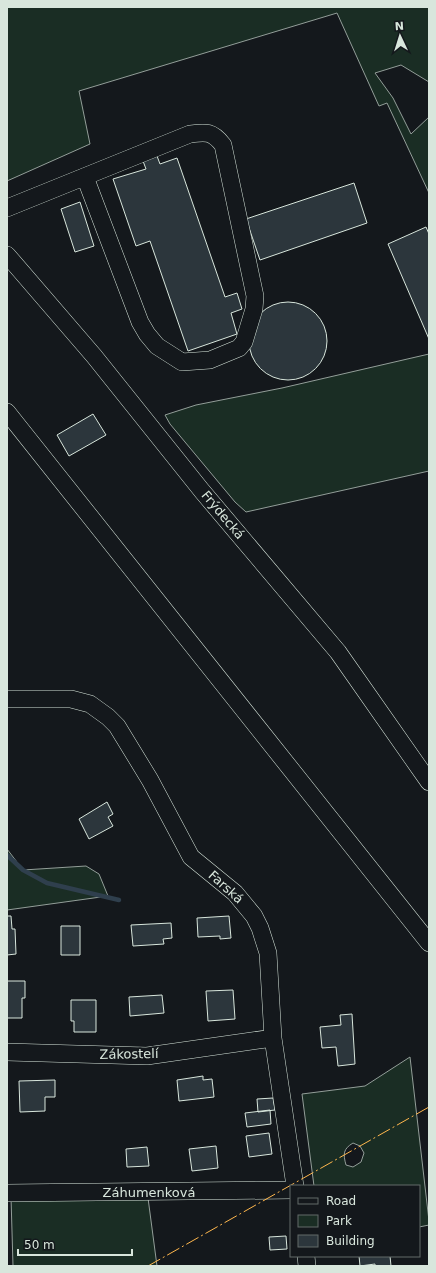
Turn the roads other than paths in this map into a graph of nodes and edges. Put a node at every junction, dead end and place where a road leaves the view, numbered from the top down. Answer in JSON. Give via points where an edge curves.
{"nodes":[{"id":1,"x":85,"y":177,"type":"junction"},
{"id":2,"x":7,"y":208,"type":"edge"},
{"id":3,"x":7,"y":255,"type":"edge"},
{"id":4,"x":7,"y":412,"type":"edge"},
{"id":5,"x":7,"y":699,"type":"edge"},
{"id":6,"x":429,"y":782,"type":"edge"},
{"id":7,"x":429,"y":943,"type":"edge"},
{"id":8,"x":274,"y":1038,"type":"junction"},
{"id":9,"x":7,"y":1052,"type":"edge"},
{"id":10,"x":295,"y":1185,"type":"edge"},
{"id":11,"x":290,"y":1190,"type":"edge"},
{"id":12,"x":7,"y":1193,"type":"edge"}],
"edges":[{"from":1,"to":1,"type":"street","via":[[140,322],[157,346],[182,362],[210,360],[239,348],[247,333],[255,296],[223,145],[215,135],[203,132],[190,134]]},
{"from":1,"to":2,"type":"street"},
{"from":3,"to":6,"type":"street","name":"Frýdecká","via":[[338,652]]},
{"from":4,"to":7,"type":"street"},
{"from":5,"to":8,"type":"street","name":"Farská","via":[[81,701],[97,708],[117,726],[150,780],[191,857],[235,893],[250,910],[260,928],[268,953]]},
{"from":8,"to":9,"type":"street","name":"Zákostelí","via":[[147,1056]]},
{"from":8,"to":10,"type":"street","name":"Farská"},
{"from":11,"to":12,"type":"street","name":"Záhumenková"}]}
